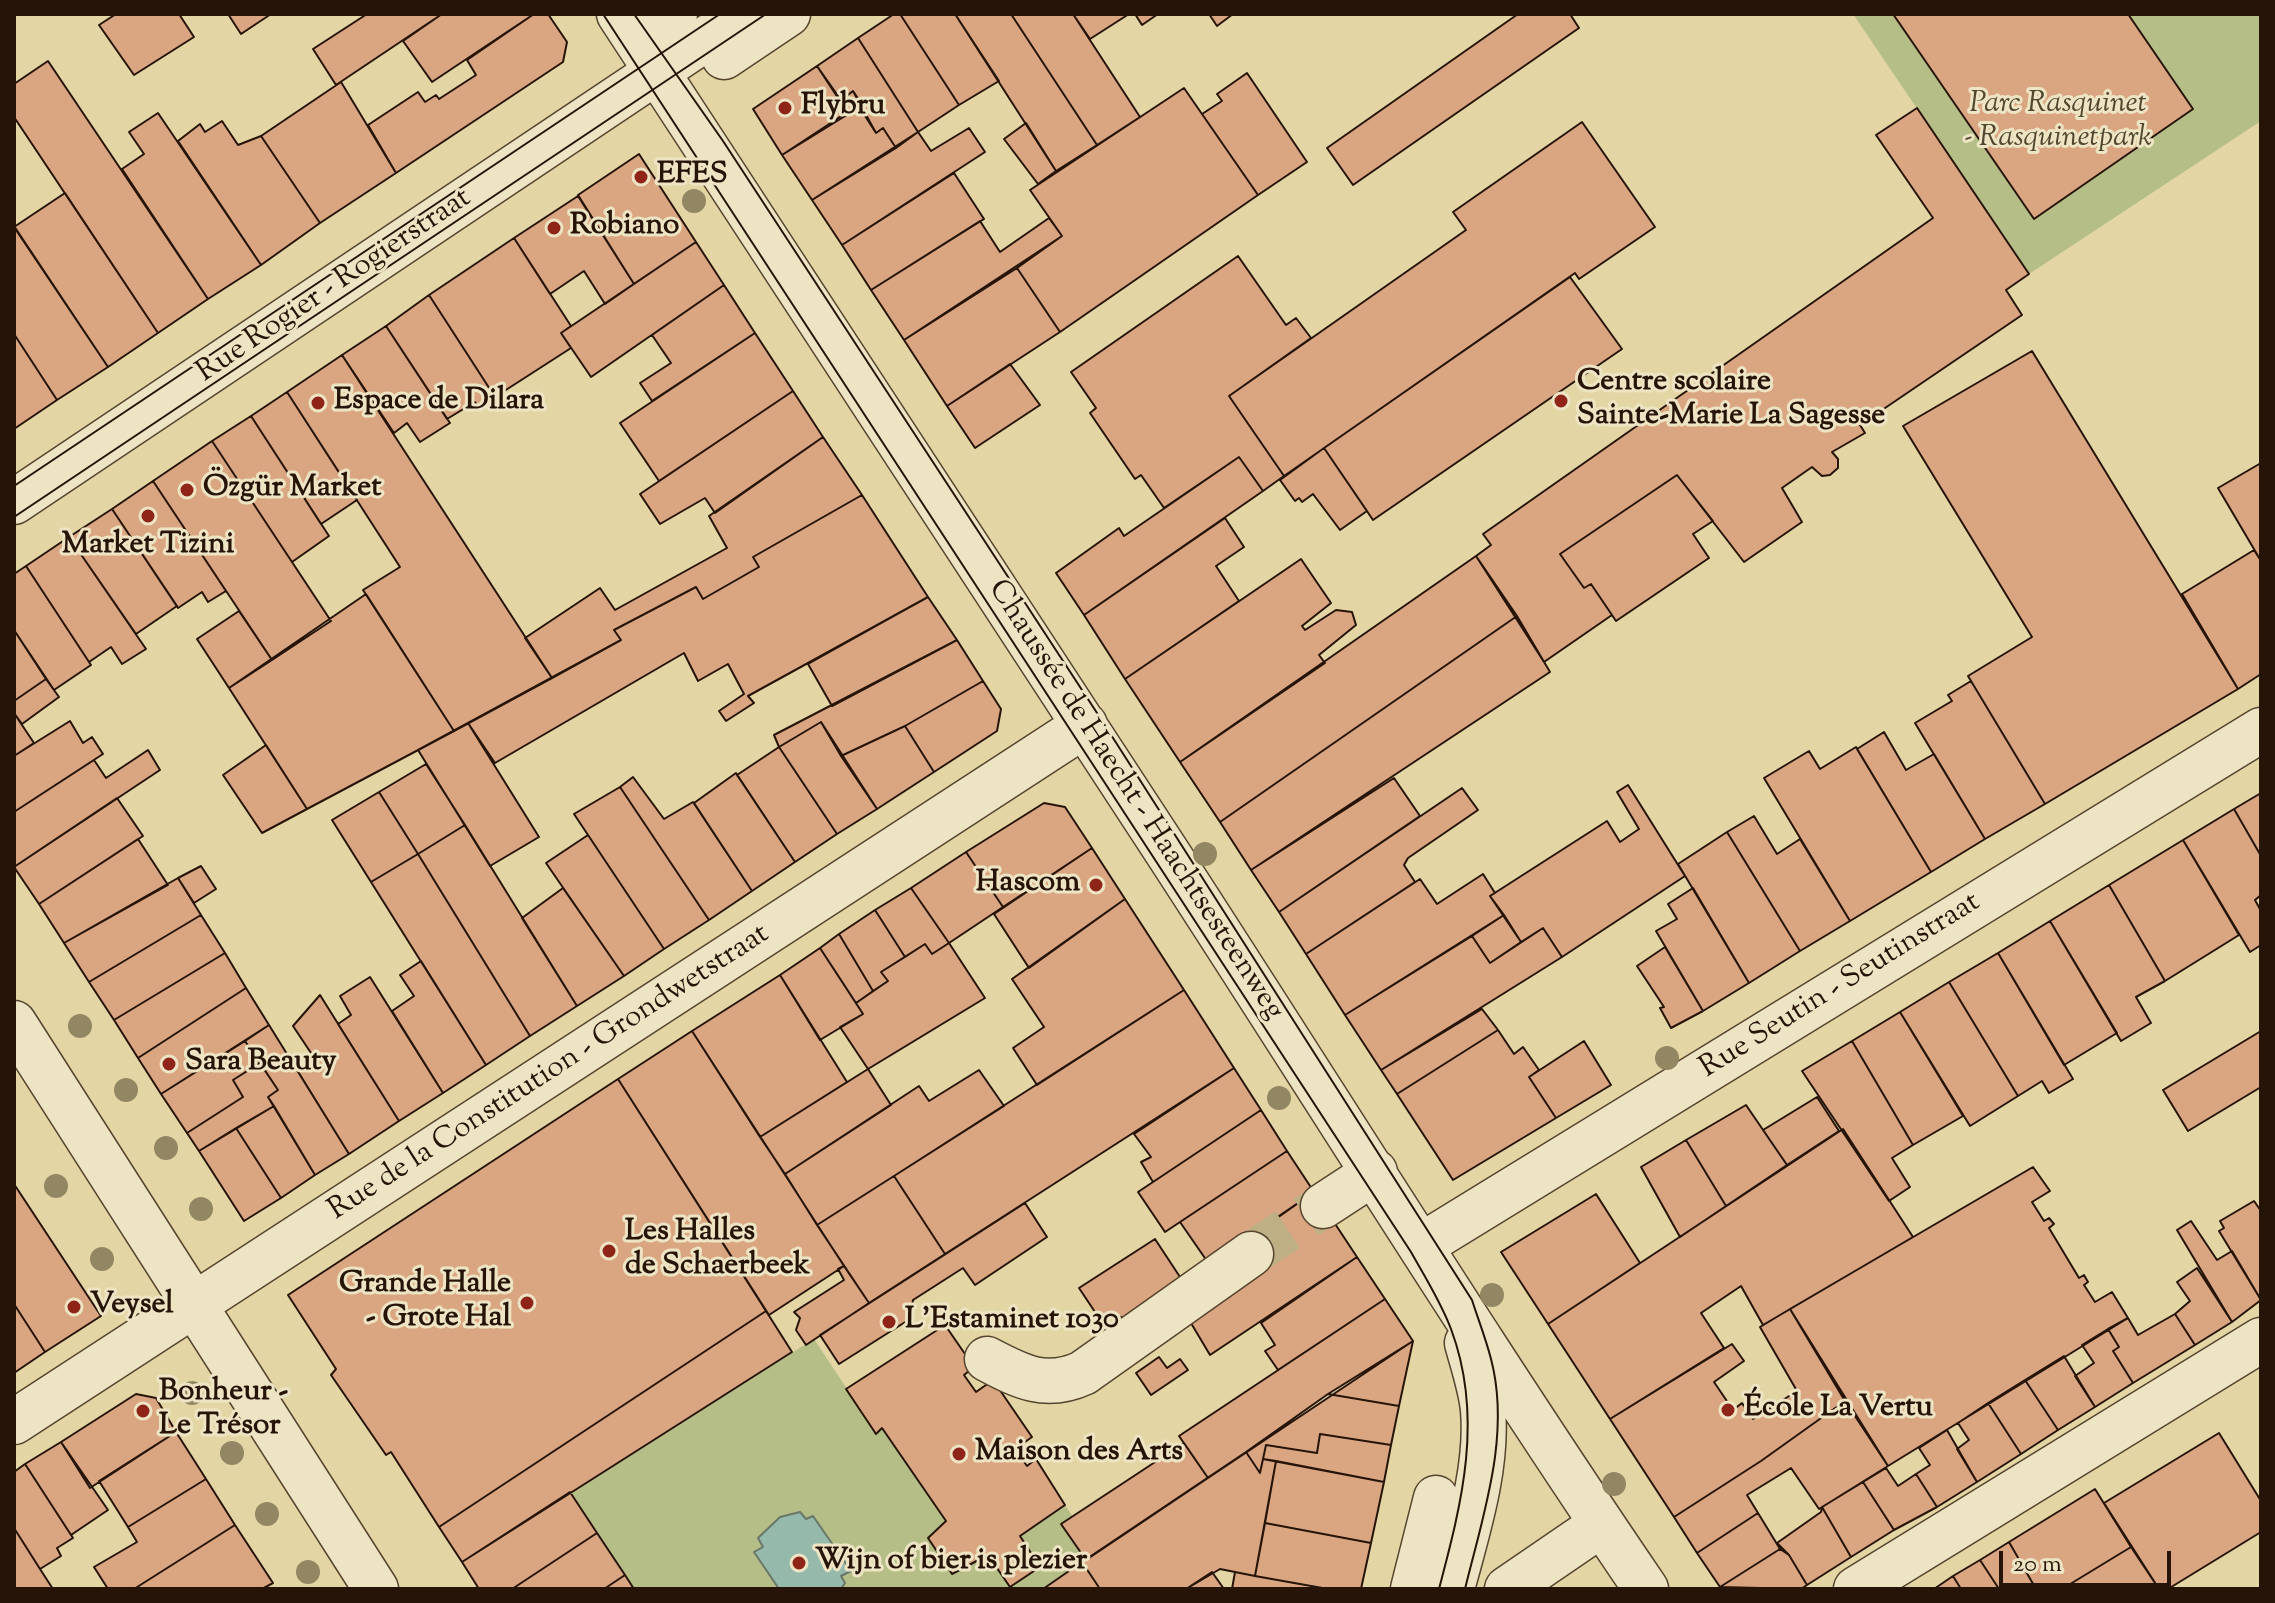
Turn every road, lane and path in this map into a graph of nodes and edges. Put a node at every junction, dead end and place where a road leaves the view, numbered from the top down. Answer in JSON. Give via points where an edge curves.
{"nodes":[{"id":1,"x":619,"y":14,"type":"edge"},
{"id":2,"x":675,"y":14,"type":"edge"},
{"id":3,"x":743,"y":14,"type":"edge"},
{"id":4,"x":788,"y":14,"type":"edge"},
{"id":5,"x":657,"y":72,"type":"junction"},
{"id":6,"x":14,"y":502,"type":"edge"},
{"id":7,"x":1085,"y":725,"type":"junction"},
{"id":8,"x":2261,"y":730,"type":"edge"},
{"id":9,"x":14,"y":1023,"type":"edge"},
{"id":10,"x":1375,"y":1172,"type":"junction"},
{"id":11,"x":1323,"y":1206,"type":"tunnel mouth"},
{"id":12,"x":1422,"y":1245,"type":"junction"},
{"id":13,"x":1251,"y":1254,"type":"tunnel mouth"},
{"id":14,"x":194,"y":1306,"type":"junction"},
{"id":15,"x":1458,"y":1306,"type":"junction"},
{"id":16,"x":2261,"y":1340,"type":"edge"},
{"id":17,"x":987,"y":1359,"type":"dead end"},
{"id":18,"x":14,"y":1422,"type":"edge"},
{"id":19,"x":1436,"y":1498,"type":"dead end"},
{"id":20,"x":1602,"y":1524,"type":"junction"},
{"id":21,"x":376,"y":1589,"type":"edge"},
{"id":22,"x":1413,"y":1589,"type":"edge"},
{"id":23,"x":1452,"y":1589,"type":"edge"},
{"id":24,"x":1507,"y":1589,"type":"edge"},
{"id":25,"x":1646,"y":1589,"type":"edge"},
{"id":26,"x":1856,"y":1589,"type":"edge"}],
"edges":[{"from":1,"to":5,"type":"street","name":"Chaussée de Haecht - Haachtsesteenweg"},
{"from":2,"to":5,"type":"street","via":[[666,22]]},
{"from":3,"to":5,"type":"street","name":"Rue Rogier - Rogierstraat"},
{"from":4,"to":5,"type":"street","via":[[696,76]]},
{"from":5,"to":6,"type":"street","name":"Rue Rogier - Rogierstraat"},
{"from":5,"to":7,"type":"street","name":"Chaussée de Haecht - Haachtsesteenweg"},
{"from":7,"to":10,"type":"street","name":"Chaussée de Haecht - Haachtsesteenweg"},
{"from":7,"to":14,"type":"street","name":"Rue de la Constitution - Grondwetstraat"},
{"from":8,"to":12,"type":"street","name":"Rue Seutin - Seutinstraat"},
{"from":9,"to":14,"type":"street"},
{"from":10,"to":11,"type":"street"},
{"from":10,"to":12,"type":"street","name":"Chaussée de Haecht - Haachtsesteenweg"},
{"from":12,"to":15,"type":"street","name":"Chaussée de Haecht - Haachtsesteenweg"},
{"from":13,"to":17,"type":"street","via":[[1083,1373],[1061,1383],[1018,1374]]},
{"from":14,"to":18,"type":"street","name":"Rue de la Constitution - Grondwetstraat"},
{"from":14,"to":21,"type":"street"},
{"from":15,"to":20,"type":"street","name":"Chaussée de Haecht - Haachtsesteenweg"},
{"from":15,"to":23,"type":"street","via":[[1483,1408],[1483,1433]]},
{"from":16,"to":26,"type":"street"},
{"from":19,"to":22,"type":"street"},
{"from":20,"to":24,"type":"street"},
{"from":20,"to":25,"type":"street","name":"Chaussée de Haecht - Haachtsesteenweg"}]}
